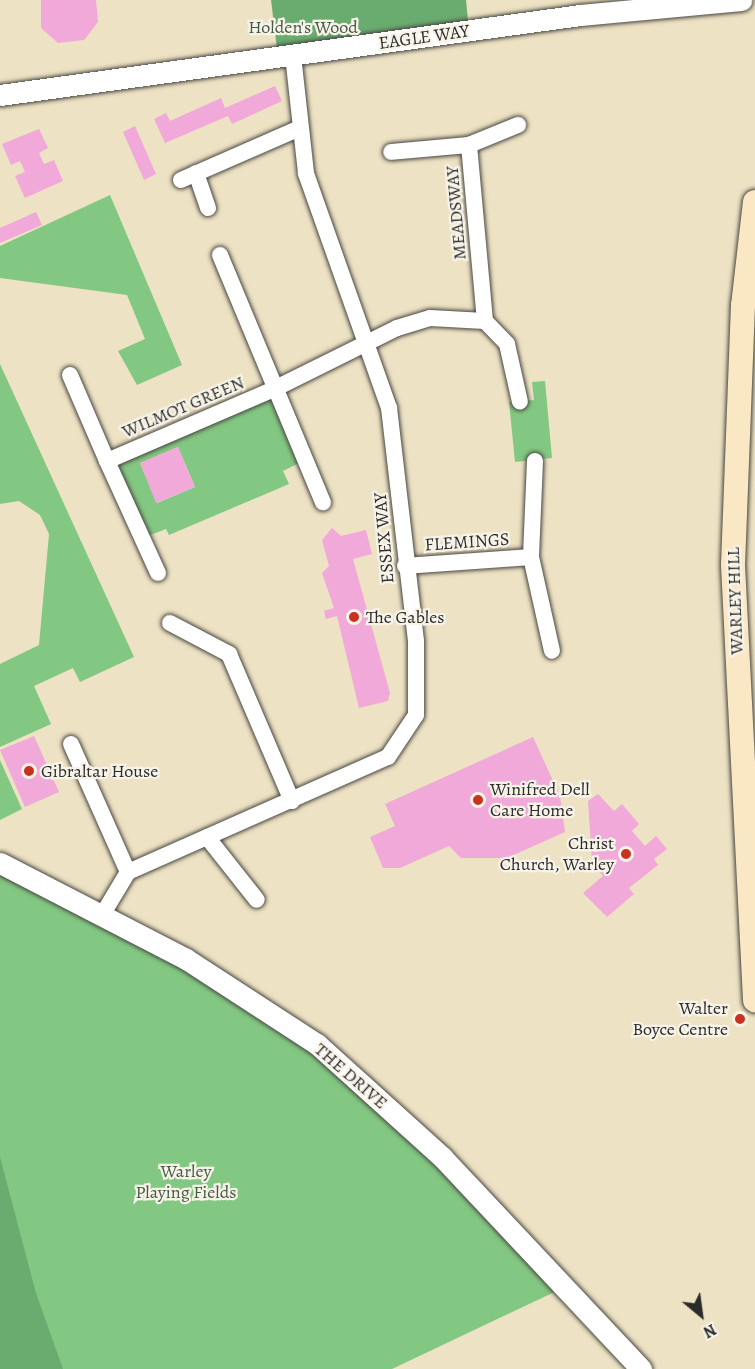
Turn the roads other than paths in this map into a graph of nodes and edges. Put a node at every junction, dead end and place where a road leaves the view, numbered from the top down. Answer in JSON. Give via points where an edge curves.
{"nodes":[{"id":1,"x":741,"y":0,"type":"edge"},
{"id":2,"x":293,"y":55,"type":"junction"},
{"id":3,"x":0,"y":95,"type":"edge"},
{"id":4,"x":518,"y":125,"type":"dead end"},
{"id":5,"x":300,"y":128,"type":"junction"},
{"id":6,"x":469,"y":145,"type":"junction"},
{"id":7,"x":391,"y":152,"type":"dead end"},
{"id":8,"x":208,"y":208,"type":"dead end"},
{"id":9,"x":754,"y":216,"type":"edge"},
{"id":10,"x":220,"y":255,"type":"dead end"},
{"id":11,"x":485,"y":321,"type":"junction"},
{"id":12,"x":367,"y":341,"type":"junction"},
{"id":13,"x":70,"y":375,"type":"dead end"},
{"id":14,"x":274,"y":389,"type":"junction"},
{"id":15,"x":519,"y":402,"type":"dead end"},
{"id":16,"x":746,"y":419,"type":"edge"},
{"id":17,"x":107,"y":460,"type":"junction"},
{"id":18,"x":535,"y":461,"type":"dead end"},
{"id":19,"x":323,"y":501,"type":"dead end"},
{"id":20,"x":531,"y":556,"type":"junction"},
{"id":21,"x":405,"y":566,"type":"junction"},
{"id":22,"x":158,"y":573,"type":"dead end"},
{"id":23,"x":170,"y":623,"type":"dead end"},
{"id":24,"x":552,"y":651,"type":"dead end"},
{"id":25,"x":71,"y":744,"type":"dead end"},
{"id":26,"x":292,"y":801,"type":"junction"},
{"id":27,"x":207,"y":837,"type":"junction"},
{"id":28,"x":0,"y":863,"type":"edge"},
{"id":29,"x":128,"y":872,"type":"junction"},
{"id":30,"x":257,"y":900,"type":"dead end"},
{"id":31,"x":101,"y":917,"type":"junction"},
{"id":32,"x":755,"y":1000,"type":"edge"},
{"id":33,"x":641,"y":1369,"type":"edge"}],
"edges":[{"from":1,"to":2,"type":"street","name":"EAGLE WAY","via":[[580,15]]},
{"from":2,"to":3,"type":"street","name":"EAGLE WAY"},
{"from":2,"to":5,"type":"street","name":"ESSEX WAY"},
{"from":4,"to":6,"type":"street"},
{"from":5,"to":8,"type":"street","via":[[188,176]]},
{"from":5,"to":12,"type":"street","name":"ESSEX WAY","via":[[306,173]]},
{"from":6,"to":7,"type":"street","name":"MEADSWAY"},
{"from":6,"to":11,"type":"street","name":"MEADSWAY"},
{"from":9,"to":16,"type":"main road","name":"WARLEY HILL"},
{"from":10,"to":14,"type":"street"},
{"from":11,"to":12,"type":"street","via":[[430,318]]},
{"from":11,"to":15,"type":"street","via":[[507,344]]},
{"from":12,"to":14,"type":"street","name":"WILMOT GREEN"},
{"from":12,"to":21,"type":"street","name":"ESSEX WAY","via":[[389,408]]},
{"from":13,"to":17,"type":"street","name":"WILMOT GREEN"},
{"from":14,"to":17,"type":"street","name":"WILMOT GREEN"},
{"from":14,"to":19,"type":"street"},
{"from":16,"to":32,"type":"main road","name":"WARLEY HILL","via":[[733,565]]},
{"from":17,"to":22,"type":"street","name":"WILMOT GREEN"},
{"from":18,"to":20,"type":"street"},
{"from":20,"to":21,"type":"street","name":"FLEMINGS"},
{"from":20,"to":24,"type":"street"},
{"from":21,"to":26,"type":"street","name":"ESSEX WAY","via":[[416,641],[416,715],[388,757]]},
{"from":23,"to":26,"type":"street","via":[[229,654]]},
{"from":25,"to":29,"type":"street"},
{"from":26,"to":27,"type":"street","name":"ESSEX WAY"},
{"from":27,"to":29,"type":"street","name":"ESSEX WAY"},
{"from":27,"to":30,"type":"street"},
{"from":28,"to":31,"type":"street","name":"THE DRIVE"},
{"from":29,"to":31,"type":"street"},
{"from":31,"to":33,"type":"street","name":"THE DRIVE","via":[[186,959],[316,1044],[442,1157]]}]}
